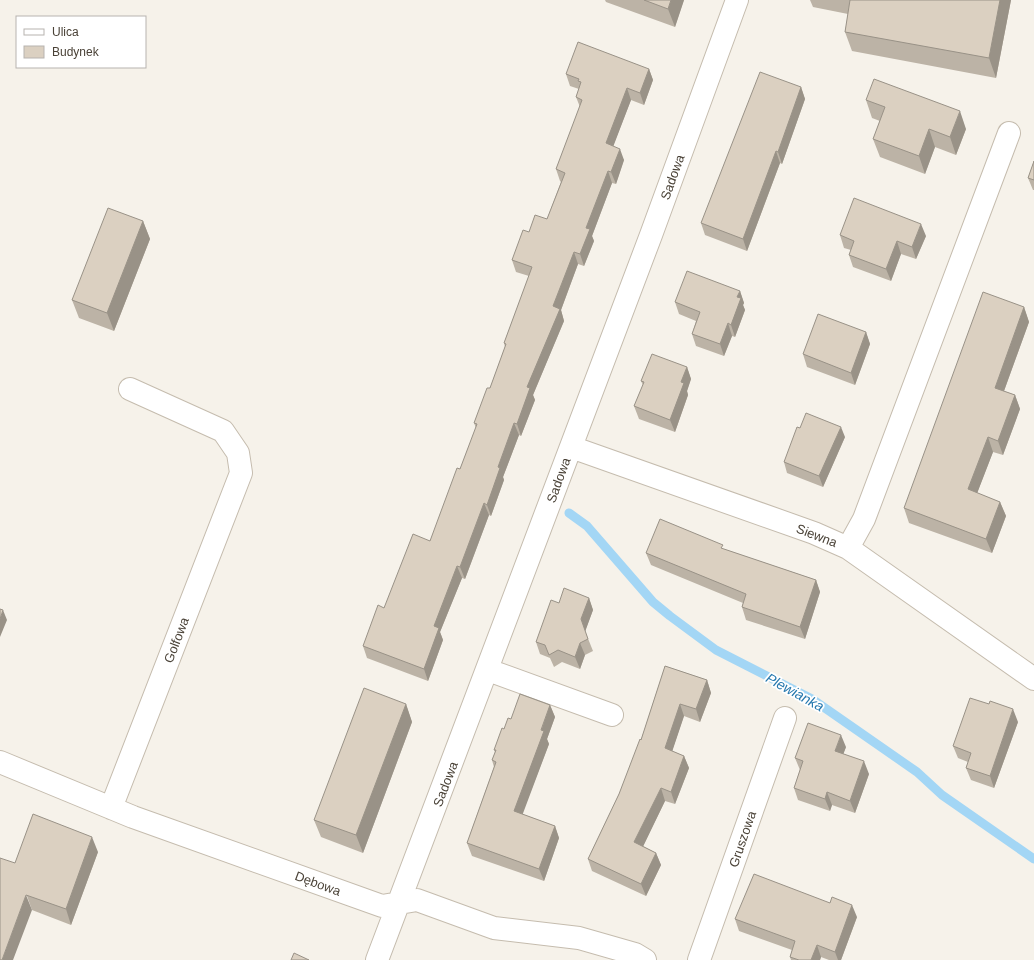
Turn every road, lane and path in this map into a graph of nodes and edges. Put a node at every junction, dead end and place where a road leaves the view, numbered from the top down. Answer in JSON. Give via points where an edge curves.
{"nodes":[{"id":1,"x":737,"y":0,"type":"edge"},
{"id":2,"x":1009,"y":133,"type":"dead end"},
{"id":3,"x":130,"y":389,"type":"dead end"},
{"id":4,"x":571,"y":447,"type":"junction"},
{"id":5,"x":848,"y":548,"type":"junction"},
{"id":6,"x":488,"y":670,"type":"junction"},
{"id":7,"x":1034,"y":679,"type":"edge"},
{"id":8,"x":612,"y":715,"type":"dead end"},
{"id":9,"x":785,"y":718,"type":"dead end"},
{"id":10,"x":0,"y":762,"type":"edge"},
{"id":11,"x":111,"y":808,"type":"junction"},
{"id":12,"x":398,"y":904,"type":"junction"},
{"id":13,"x":377,"y":960,"type":"edge"},
{"id":14,"x":645,"y":960,"type":"edge"},
{"id":15,"x":699,"y":960,"type":"edge"}],
"edges":[{"from":1,"to":4,"type":"street","name":"Sadowa"},
{"from":2,"to":5,"type":"street","via":[[864,519]]},
{"from":3,"to":11,"type":"street","name":"Golfowa","via":[[223,430],[238,453],[241,473]]},
{"from":4,"to":5,"type":"street","name":"Siewna"},
{"from":4,"to":6,"type":"street","name":"Sadowa"},
{"from":5,"to":7,"type":"street","name":"Siewna"},
{"from":6,"to":8,"type":"street"},
{"from":6,"to":12,"type":"street","name":"Sadowa"},
{"from":9,"to":15,"type":"street","name":"Gruszowa"},
{"from":10,"to":11,"type":"street","name":"Dębowa"},
{"from":11,"to":12,"type":"street","name":"Dębowa","via":[[382,906]]},
{"from":12,"to":13,"type":"street","name":"Sadowa"},
{"from":12,"to":14,"type":"street","name":"Dębowa","via":[[417,900],[494,928],[579,938],[635,954]]}]}
